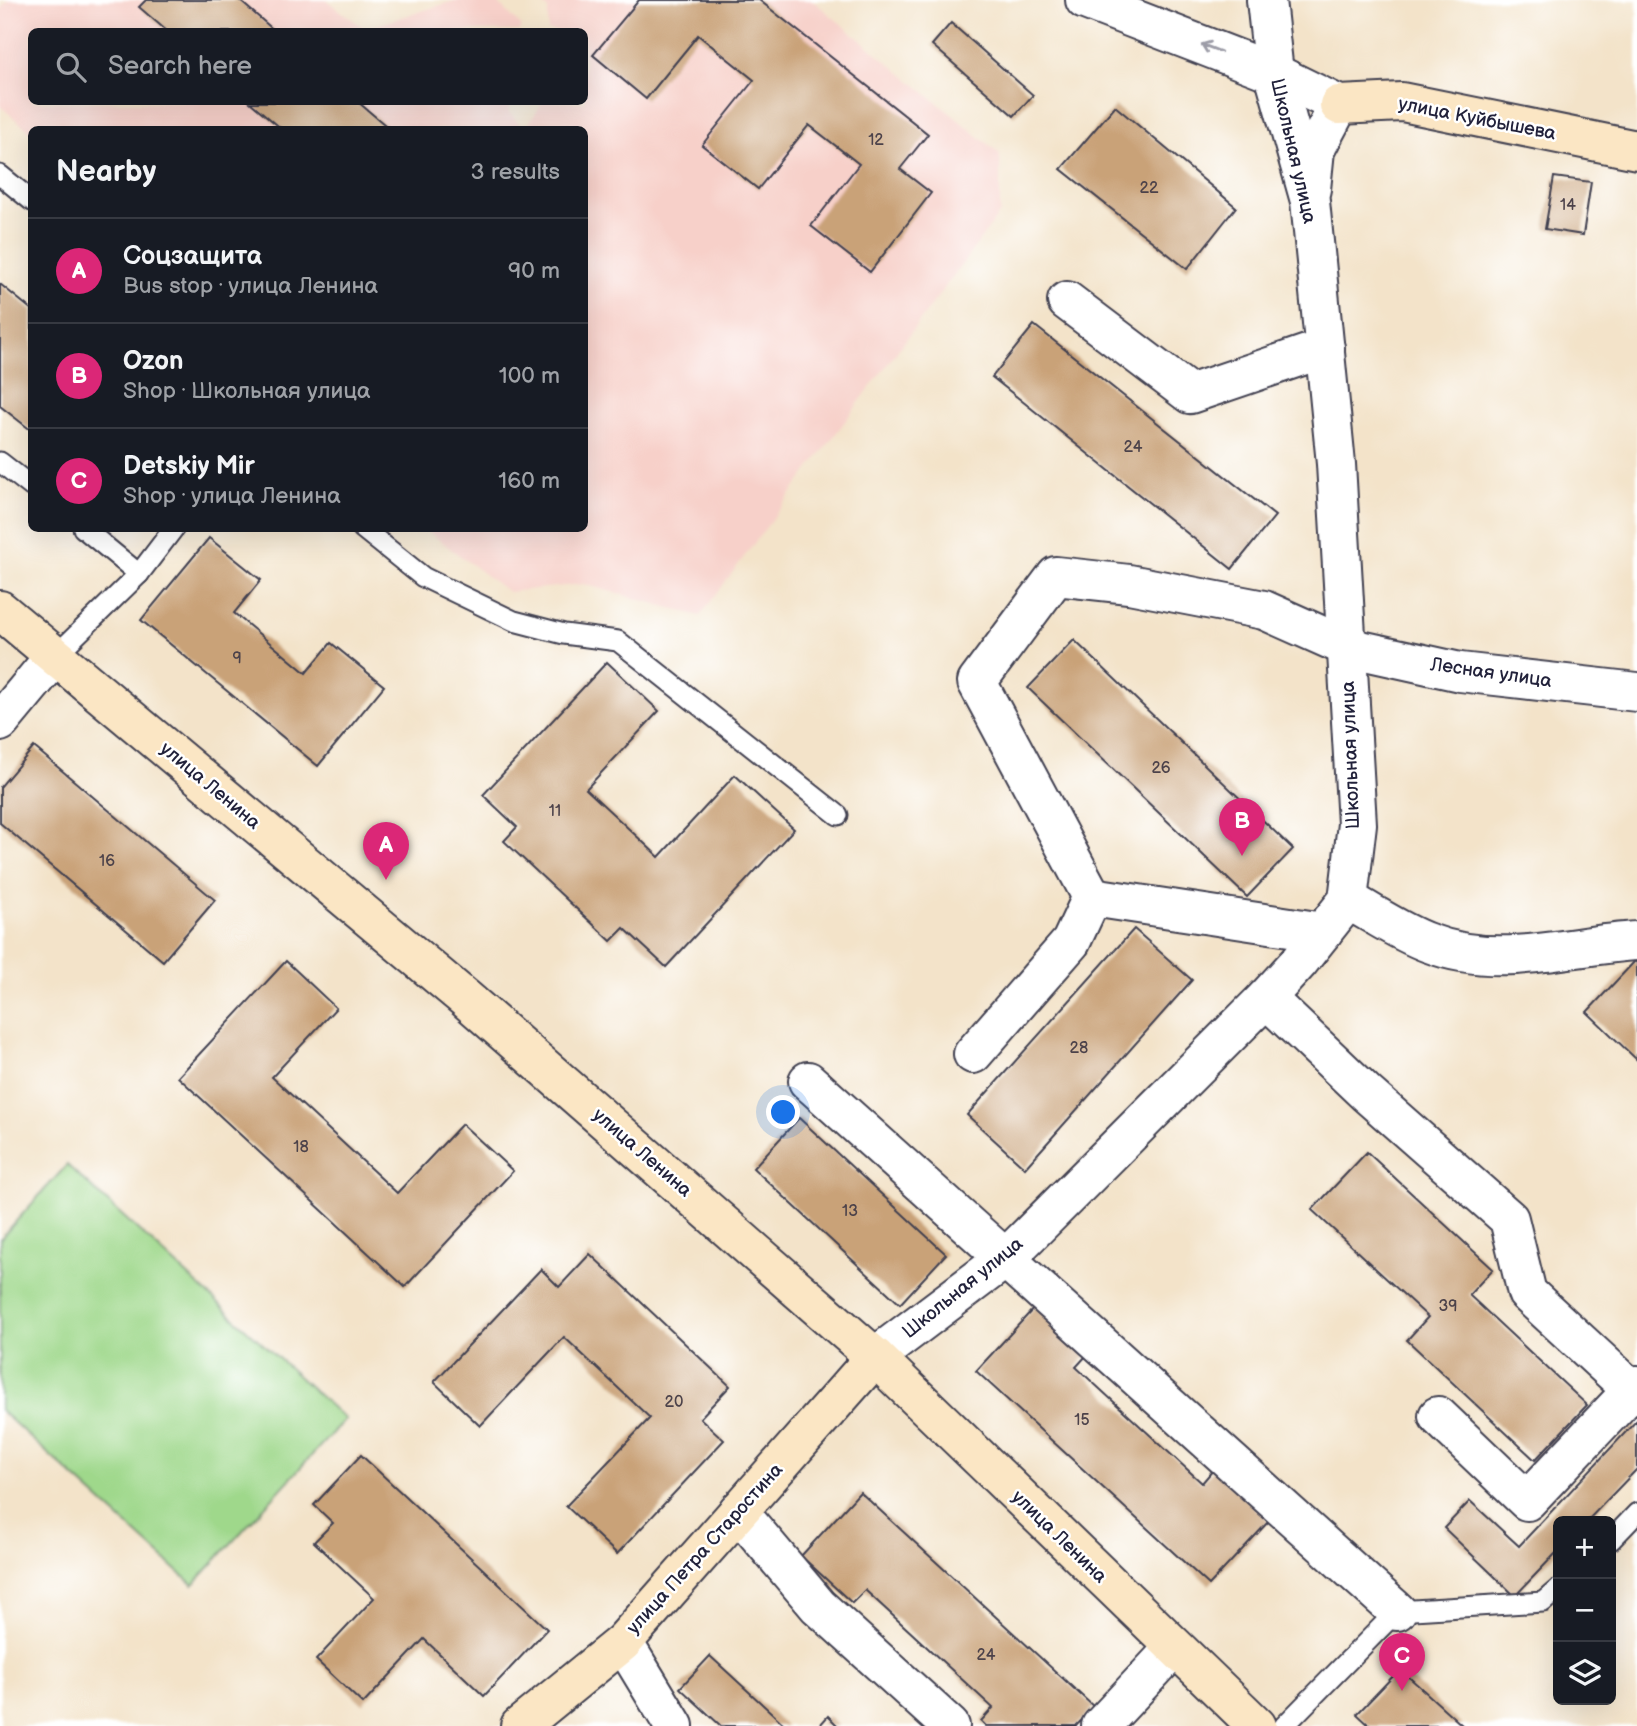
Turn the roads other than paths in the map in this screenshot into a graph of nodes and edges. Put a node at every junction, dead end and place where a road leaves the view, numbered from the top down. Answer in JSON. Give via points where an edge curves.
{"nodes":[{"id":1,"x":1085,"y":0,"type":"edge"},
{"id":2,"x":1266,"y":0,"type":"edge"},
{"id":3,"x":1274,"y":73,"type":"junction"},
{"id":4,"x":1339,"y":105,"type":"junction"},
{"id":5,"x":1637,"y":150,"type":"edge"},
{"id":6,"x":0,"y":175,"type":"edge"},
{"id":7,"x":28,"y":198,"type":"edge"},
{"id":8,"x":1310,"y":201,"type":"junction"},
{"id":9,"x":1067,"y":300,"type":"dead end"},
{"id":10,"x":1325,"y":348,"type":"junction"},
{"id":11,"x":0,"y":462,"type":"edge"},
{"id":12,"x":28,"y":484,"type":"edge"},
{"id":13,"x":88,"y":532,"type":"edge"},
{"id":14,"x":171,"y":532,"type":"edge"},
{"id":15,"x":367,"y":532,"type":"edge"},
{"id":16,"x":139,"y":574,"type":"junction"},
{"id":17,"x":0,"y":610,"type":"edge"},
{"id":18,"x":1347,"y":647,"type":"junction"},
{"id":19,"x":54,"y":657,"type":"junction"},
{"id":20,"x":1637,"y":692,"type":"edge"},
{"id":21,"x":0,"y":722,"type":"edge"},
{"id":22,"x":838,"y":815,"type":"dead end"},
{"id":23,"x":1092,"y":897,"type":"junction"},
{"id":24,"x":1348,"y":900,"type":"junction"},
{"id":25,"x":1323,"y":932,"type":"junction"},
{"id":26,"x":1637,"y":941,"type":"edge"},
{"id":27,"x":1265,"y":998,"type":"junction"},
{"id":28,"x":973,"y":1054,"type":"dead end"},
{"id":29,"x":808,"y":1081,"type":"dead end"},
{"id":30,"x":1006,"y":1258,"type":"junction"},
{"id":31,"x":875,"y":1357,"type":"junction"},
{"id":32,"x":1634,"y":1387,"type":"edge"},
{"id":33,"x":1438,"y":1416,"type":"dead end"},
{"id":34,"x":738,"y":1511,"type":"junction"},
{"id":35,"x":1637,"y":1513,"type":"edge"},
{"id":36,"x":1616,"y":1535,"type":"edge"},
{"id":37,"x":1553,"y":1594,"type":"edge"},
{"id":38,"x":1397,"y":1611,"type":"junction"},
{"id":39,"x":623,"y":1642,"type":"junction"},
{"id":40,"x":1174,"y":1648,"type":"junction"},
{"id":41,"x":520,"y":1726,"type":"edge"},
{"id":42,"x":674,"y":1726,"type":"edge"},
{"id":43,"x":950,"y":1726,"type":"edge"},
{"id":44,"x":1101,"y":1726,"type":"edge"},
{"id":45,"x":1258,"y":1726,"type":"edge"},
{"id":46,"x":1284,"y":1726,"type":"edge"}],
"edges":[{"from":3,"to":1,"type":"street","name":"улица Куйбышева","one_way":true},
{"from":2,"to":3,"type":"street","name":"Школьная улица"},
{"from":3,"to":4,"type":"street","name":"улица Куйбышева"},
{"from":3,"to":8,"type":"street","name":"Школьная улица"},
{"from":4,"to":5,"type":"main road","name":"улица Куйбышева","via":[[1402,102]]},
{"from":4,"to":8,"type":"street","via":[[1315,150]]},
{"from":6,"to":7,"type":"lane"},
{"from":8,"to":10,"type":"street","name":"Школьная улица"},
{"from":9,"to":10,"type":"street","via":[[1190,394]]},
{"from":10,"to":18,"type":"street","name":"Школьная улица"},
{"from":11,"to":12,"type":"lane"},
{"from":13,"to":16,"type":"lane"},
{"from":14,"to":16,"type":"lane"},
{"from":15,"to":22,"type":"lane","via":[[423,578],[514,621],[618,641]]},
{"from":16,"to":19,"type":"lane"},
{"from":17,"to":19,"type":"main road","name":"улица Ленина"},
{"from":18,"to":20,"type":"street","name":"Лесная улица","via":[[1460,672]]},
{"from":18,"to":23,"type":"street","name":"Лесная улица","via":[[1264,610],[1129,584],[1056,576],[977,682]]},
{"from":18,"to":24,"type":"street","name":"Школьная улица","via":[[1357,824]]},
{"from":19,"to":21,"type":"street"},
{"from":19,"to":31,"type":"main road","name":"улица Ленина","via":[[466,999]]},
{"from":23,"to":25,"type":"street"},
{"from":23,"to":28,"type":"street","via":[[1072,942]]},
{"from":24,"to":25,"type":"street","name":"Школьная улица"},
{"from":24,"to":26,"type":"street","via":[[1429,944],[1493,957]]},
{"from":25,"to":27,"type":"street","name":"Школьная улица"},
{"from":27,"to":30,"type":"street","name":"Школьная улица"},
{"from":27,"to":32,"type":"street","via":[[1508,1219],[1527,1293]]},
{"from":29,"to":30,"type":"street"},
{"from":30,"to":31,"type":"street","name":"Школьная улица"},
{"from":30,"to":38,"type":"street"},
{"from":31,"to":34,"type":"main road","name":"улица Петра Старостина"},
{"from":31,"to":40,"type":"main road","name":"улица Ленина"},
{"from":32,"to":33,"type":"street","via":[[1527,1502]]},
{"from":34,"to":39,"type":"main road","name":"улица Петра Старостина"},
{"from":34,"to":43,"type":"street","via":[[818,1606]]},
{"from":35,"to":36,"type":"lane"},
{"from":37,"to":38,"type":"lane","via":[[1544,1602]]},
{"from":38,"to":46,"type":"lane"},
{"from":39,"to":41,"type":"main road","name":"улица Петра Старостина"},
{"from":39,"to":42,"type":"street"},
{"from":40,"to":44,"type":"street"},
{"from":40,"to":45,"type":"main road","name":"улица Ленина"}]}
